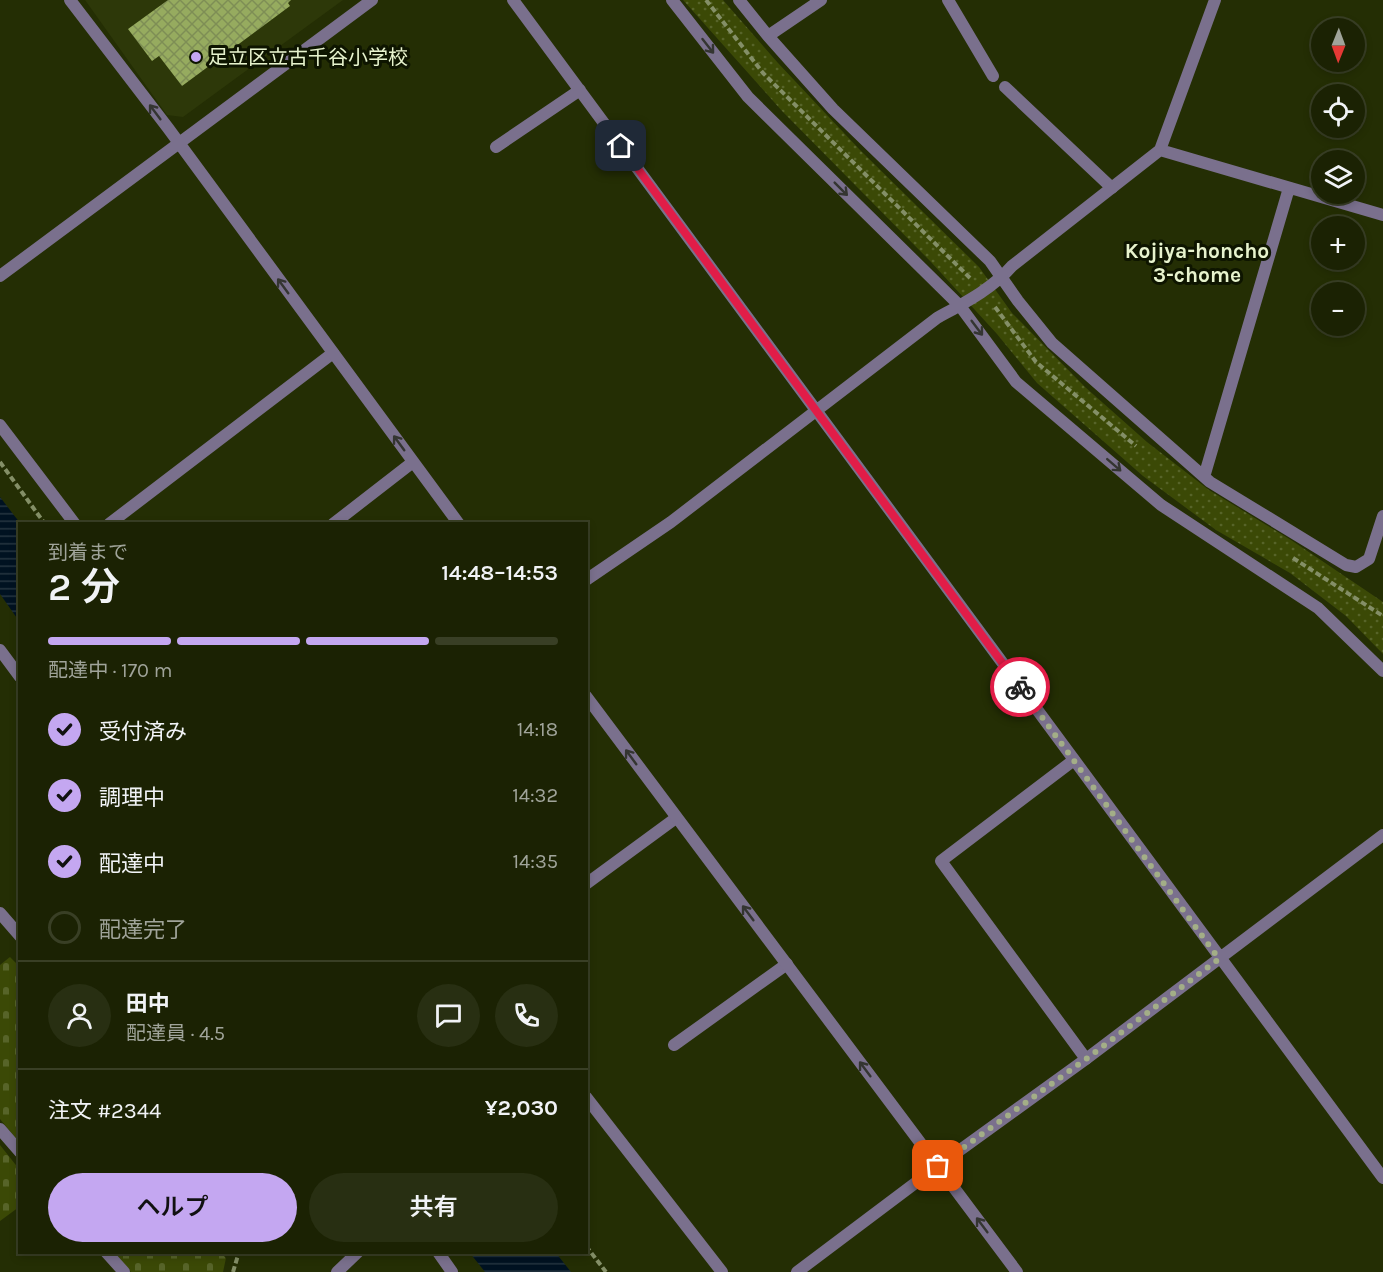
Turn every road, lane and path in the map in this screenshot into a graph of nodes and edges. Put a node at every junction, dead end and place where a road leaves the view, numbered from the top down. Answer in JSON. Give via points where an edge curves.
{"nodes":[{"id":1,"x":70,"y":0,"type":"edge"},
{"id":2,"x":372,"y":0,"type":"edge"},
{"id":3,"x":513,"y":0,"type":"edge"},
{"id":4,"x":672,"y":0,"type":"edge"},
{"id":5,"x":739,"y":0,"type":"edge"},
{"id":6,"x":820,"y":0,"type":"edge"},
{"id":7,"x":948,"y":0,"type":"edge"},
{"id":8,"x":1215,"y":0,"type":"edge"},
{"id":9,"x":768,"y":36,"type":"junction"},
{"id":10,"x":993,"y":76,"type":"dead end"},
{"id":11,"x":1005,"y":87,"type":"dead end"},
{"id":12,"x":580,"y":90,"type":"junction"},
{"id":13,"x":178,"y":143,"type":"junction"},
{"id":14,"x":496,"y":147,"type":"dead end"},
{"id":15,"x":1160,"y":150,"type":"junction"},
{"id":16,"x":1112,"y":188,"type":"junction"},
{"id":17,"x":1289,"y":188,"type":"junction"},
{"id":18,"x":1383,"y":215,"type":"edge"},
{"id":19,"x":0,"y":276,"type":"edge"},
{"id":20,"x":1002,"y":277,"type":"junction"},
{"id":21,"x":960,"y":306,"type":"junction"},
{"id":22,"x":333,"y":353,"type":"junction"},
{"id":23,"x":815,"y":411,"type":"junction"},
{"id":24,"x":0,"y":425,"type":"edge"},
{"id":25,"x":0,"y":462,"type":"edge"},
{"id":26,"x":413,"y":462,"type":"junction"},
{"id":27,"x":1204,"y":477,"type":"junction"},
{"id":28,"x":1383,"y":516,"type":"edge"},
{"id":29,"x":44,"y":522,"type":"edge"},
{"id":30,"x":73,"y":522,"type":"edge"},
{"id":31,"x":112,"y":522,"type":"edge"},
{"id":32,"x":336,"y":522,"type":"edge"},
{"id":33,"x":458,"y":522,"type":"edge"},
{"id":34,"x":588,"y":579,"type":"edge"},
{"id":35,"x":0,"y":650,"type":"edge"},
{"id":36,"x":1383,"y":671,"type":"edge"},
{"id":37,"x":18,"y":674,"type":"edge"},
{"id":38,"x":588,"y":699,"type":"edge"},
{"id":39,"x":1074,"y":760,"type":"junction"},
{"id":40,"x":676,"y":818,"type":"junction"},
{"id":41,"x":1383,"y":835,"type":"edge"},
{"id":42,"x":588,"y":883,"type":"edge"},
{"id":43,"x":0,"y":913,"type":"edge"},
{"id":44,"x":18,"y":934,"type":"edge"},
{"id":45,"x":1219,"y":959,"type":"junction"},
{"id":46,"x":787,"y":964,"type":"junction"},
{"id":47,"x":674,"y":1045,"type":"dead end"},
{"id":48,"x":1086,"y":1059,"type":"junction"},
{"id":49,"x":588,"y":1100,"type":"edge"},
{"id":50,"x":0,"y":1129,"type":"edge"},
{"id":51,"x":18,"y":1150,"type":"edge"},
{"id":52,"x":938,"y":1166,"type":"junction"},
{"id":53,"x":1383,"y":1178,"type":"edge"},
{"id":54,"x":588,"y":1249,"type":"edge"},
{"id":55,"x":108,"y":1254,"type":"edge"},
{"id":56,"x":238,"y":1254,"type":"edge"},
{"id":57,"x":355,"y":1254,"type":"edge"},
{"id":58,"x":439,"y":1254,"type":"edge"},
{"id":59,"x":123,"y":1272,"type":"edge"},
{"id":60,"x":233,"y":1272,"type":"edge"},
{"id":61,"x":337,"y":1272,"type":"edge"},
{"id":62,"x":452,"y":1272,"type":"edge"},
{"id":63,"x":606,"y":1272,"type":"edge"},
{"id":64,"x":722,"y":1272,"type":"edge"},
{"id":65,"x":798,"y":1272,"type":"edge"},
{"id":66,"x":1017,"y":1272,"type":"edge"}],
"edges":[{"from":13,"to":1,"type":"street","one_way":true},
{"from":2,"to":13,"type":"street"},
{"from":3,"to":12,"type":"street"},
{"from":4,"to":21,"type":"street","one_way":true,"via":[[748,97]]},
{"from":5,"to":9,"type":"street"},
{"from":6,"to":9,"type":"street"},
{"from":7,"to":10,"type":"street"},
{"from":8,"to":15,"type":"street"},
{"from":9,"to":20,"type":"street","via":[[832,109]]},
{"from":11,"to":16,"type":"street"},
{"from":12,"to":14,"type":"street"},
{"from":12,"to":23,"type":"street"},
{"from":13,"to":19,"type":"street"},
{"from":22,"to":13,"type":"street","one_way":true},
{"from":15,"to":16,"type":"street"},
{"from":15,"to":17,"type":"street"},
{"from":16,"to":20,"type":"street"},
{"from":17,"to":18,"type":"street"},
{"from":17,"to":27,"type":"street"},
{"from":20,"to":21,"type":"street"},
{"from":20,"to":27,"type":"street","via":[[1052,343]]},
{"from":21,"to":23,"type":"street","via":[[937,318]]},
{"from":21,"to":36,"type":"street","one_way":true,"via":[[1025,389],[1161,505],[1318,608]]},
{"from":26,"to":22,"type":"street","one_way":true},
{"from":22,"to":31,"type":"street"},
{"from":23,"to":34,"type":"street","via":[[671,522]]},
{"from":23,"to":39,"type":"street"},
{"from":24,"to":30,"type":"street"},
{"from":25,"to":29,"type":"path"},
{"from":26,"to":32,"type":"street"},
{"from":26,"to":33,"type":"street"},
{"from":27,"to":28,"type":"street","via":[[1346,566],[1356,567],[1369,559]]},
{"from":35,"to":37,"type":"street"},
{"from":40,"to":38,"type":"street","one_way":true},
{"from":39,"to":45,"type":"street"},
{"from":39,"to":48,"type":"street","via":[[941,861]]},
{"from":40,"to":42,"type":"street"},
{"from":46,"to":40,"type":"street","one_way":true},
{"from":41,"to":45,"type":"street"},
{"from":43,"to":44,"type":"street"},
{"from":45,"to":48,"type":"street"},
{"from":45,"to":53,"type":"street"},
{"from":46,"to":47,"type":"street"},
{"from":52,"to":46,"type":"street","one_way":true},
{"from":48,"to":52,"type":"street"},
{"from":49,"to":64,"type":"street"},
{"from":50,"to":51,"type":"street"},
{"from":52,"to":65,"type":"street"},
{"from":66,"to":52,"type":"street","one_way":true},
{"from":54,"to":63,"type":"path"},
{"from":55,"to":59,"type":"street"},
{"from":56,"to":60,"type":"path"},
{"from":57,"to":61,"type":"street"},
{"from":58,"to":62,"type":"street"}]}
